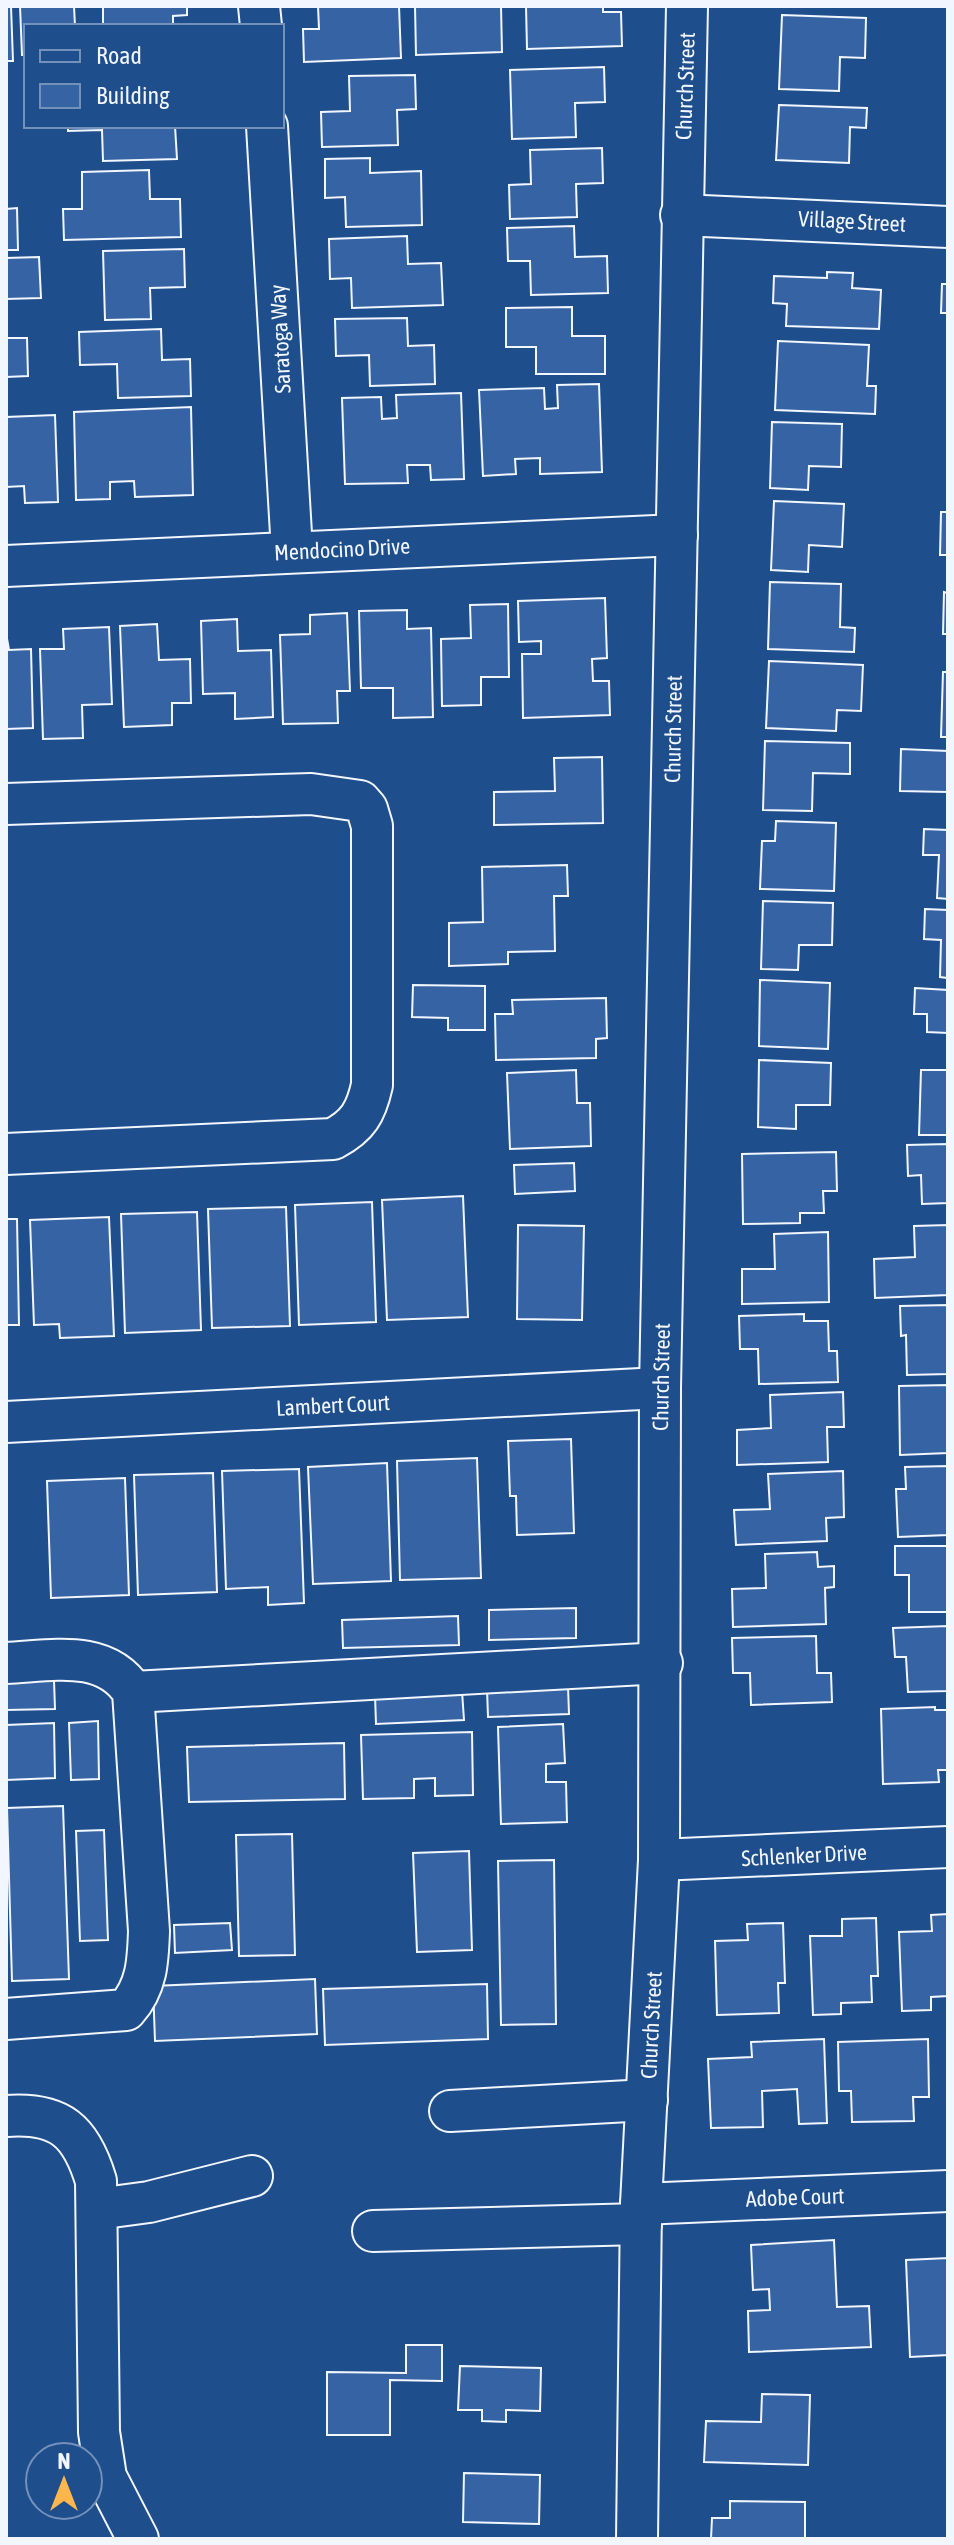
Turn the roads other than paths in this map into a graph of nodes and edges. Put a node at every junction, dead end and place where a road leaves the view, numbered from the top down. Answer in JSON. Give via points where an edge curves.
{"nodes":[{"id":1,"x":687,"y":6,"type":"edge"},
{"id":2,"x":267,"y":128,"type":"edge"},
{"id":3,"x":681,"y":215,"type":"junction"},
{"id":4,"x":948,"y":227,"type":"edge"},
{"id":5,"x":677,"y":535,"type":"junction"},
{"id":6,"x":292,"y":551,"type":"junction"},
{"id":7,"x":6,"y":566,"type":"edge"},
{"id":8,"x":6,"y":804,"type":"edge"},
{"id":9,"x":6,"y":1154,"type":"edge"},
{"id":10,"x":660,"y":1388,"type":"junction"},
{"id":11,"x":6,"y":1422,"type":"edge"},
{"id":12,"x":6,"y":1663,"type":"edge"},
{"id":13,"x":662,"y":1663,"type":"junction"},
{"id":14,"x":133,"y":1692,"type":"junction"},
{"id":15,"x":948,"y":1847,"type":"edge"},
{"id":16,"x":659,"y":1860,"type":"junction"},
{"id":17,"x":6,"y":2019,"type":"edge"},
{"id":18,"x":647,"y":2100,"type":"junction"},
{"id":19,"x":450,"y":2111,"type":"dead end"},
{"id":20,"x":6,"y":2116,"type":"edge"},
{"id":21,"x":252,"y":2176,"type":"dead end"},
{"id":22,"x":948,"y":2191,"type":"edge"},
{"id":23,"x":97,"y":2209,"type":"junction"},
{"id":24,"x":641,"y":2214,"type":"junction"},
{"id":25,"x":373,"y":2231,"type":"dead end"},
{"id":26,"x":138,"y":2539,"type":"edge"},
{"id":27,"x":637,"y":2539,"type":"edge"}],
"edges":[{"from":1,"to":3,"type":"street","name":"Church Street"},
{"from":2,"to":6,"type":"street","name":"Saratoga Way"},
{"from":3,"to":4,"type":"street","name":"Village Street"},
{"from":3,"to":5,"type":"street","name":"Church Street"},
{"from":5,"to":6,"type":"street","name":"Mendocino Drive"},
{"from":5,"to":10,"type":"street","name":"Church Street"},
{"from":6,"to":7,"type":"street","name":"Mendocino Drive"},
{"from":8,"to":9,"type":"street","via":[[311,794],[360,801],[372,826],[372,1085],[368,1106],[355,1128],[333,1139]]},
{"from":10,"to":11,"type":"street","name":"Lambert Court"},
{"from":10,"to":13,"type":"street","name":"Church Street"},
{"from":12,"to":14,"type":"street","via":[[80,1660],[106,1665]]},
{"from":13,"to":14,"type":"street"},
{"from":13,"to":16,"type":"street","name":"Church Street"},
{"from":14,"to":17,"type":"street","via":[[149,1931],[140,1995],[126,2010],[108,2014]]},
{"from":15,"to":16,"type":"street","name":"Schlenker Drive"},
{"from":16,"to":18,"type":"street","name":"Church Street"},
{"from":18,"to":19,"type":"street"},
{"from":18,"to":24,"type":"street","name":"Church Street"},
{"from":20,"to":23,"type":"street","via":[[54,2119],[87,2149]]},
{"from":21,"to":23,"type":"street"},
{"from":22,"to":24,"type":"street","name":"Adobe Court"},
{"from":23,"to":26,"type":"street","via":[[99,2432],[106,2477]]},
{"from":24,"to":25,"type":"street","name":"Adobe Court"},
{"from":24,"to":27,"type":"street","name":"Church Street"}]}
